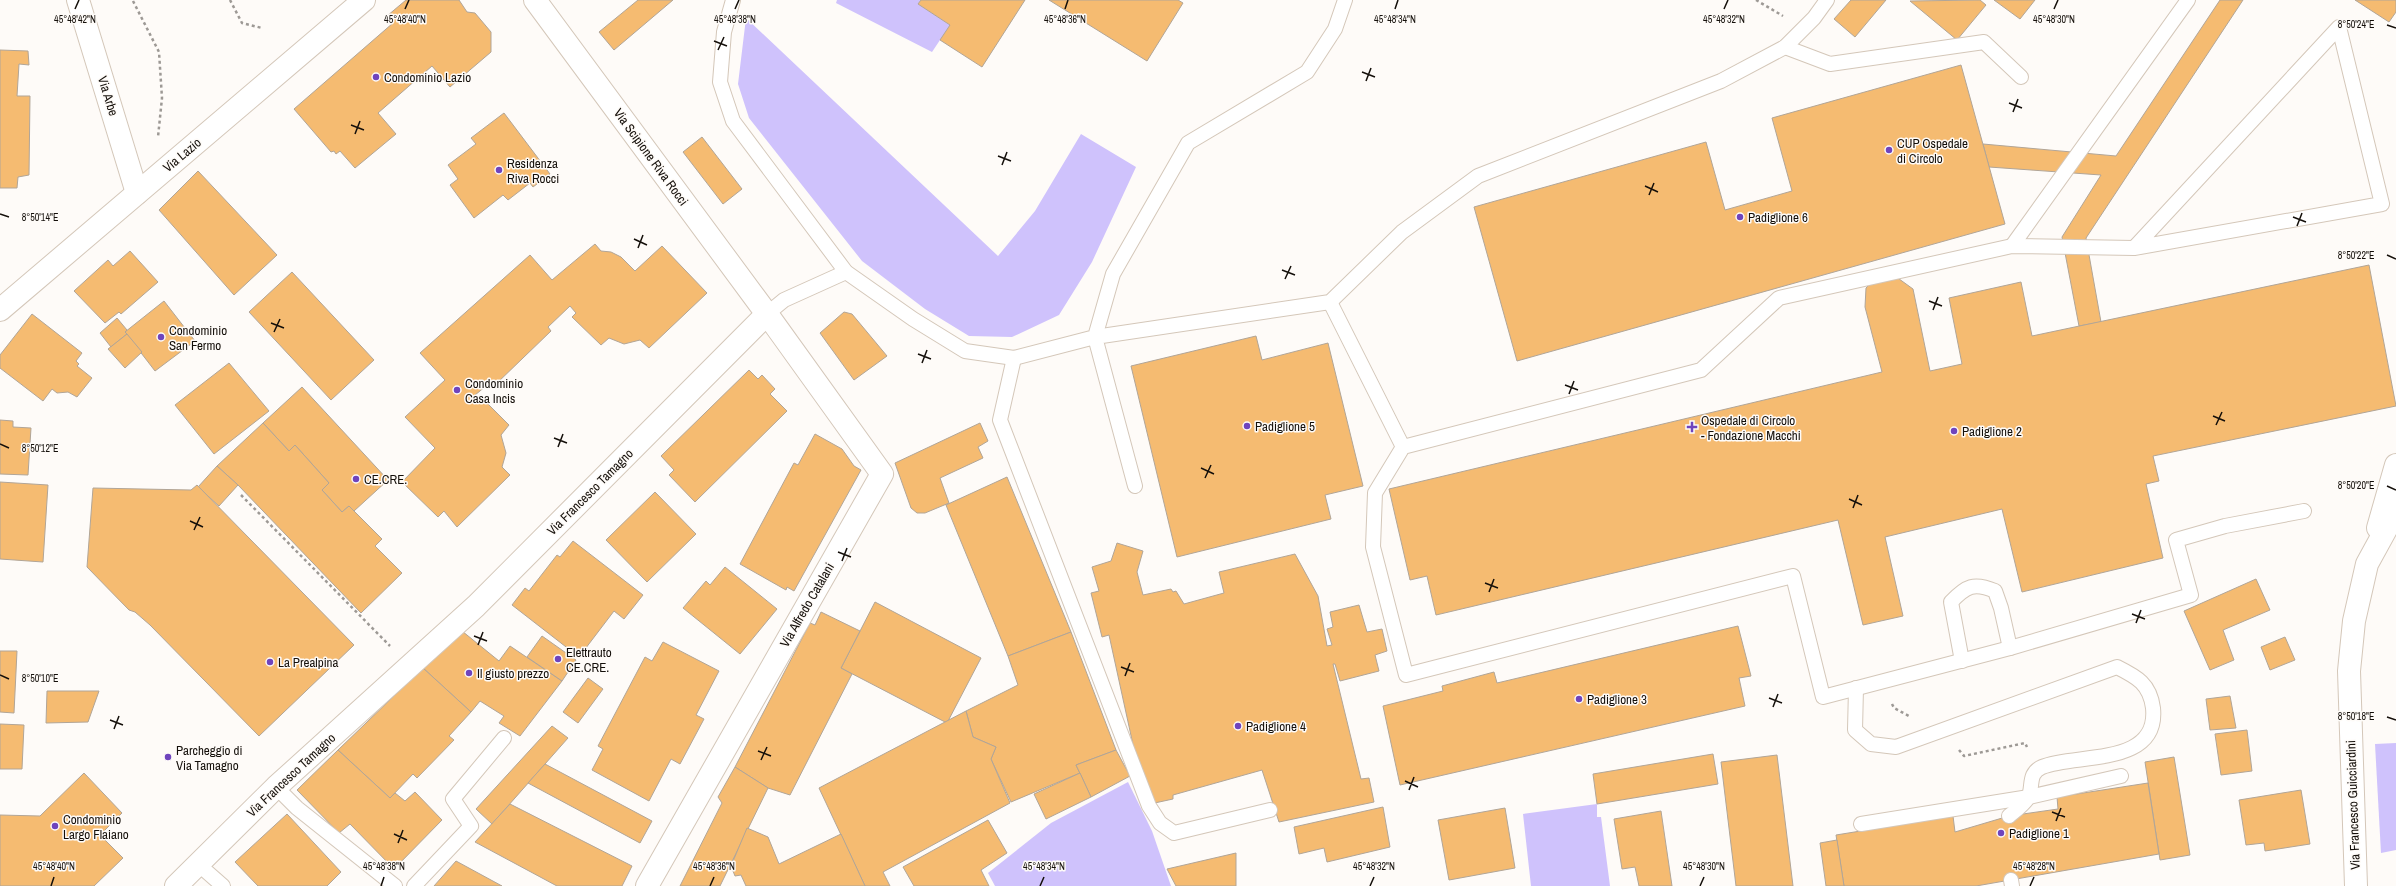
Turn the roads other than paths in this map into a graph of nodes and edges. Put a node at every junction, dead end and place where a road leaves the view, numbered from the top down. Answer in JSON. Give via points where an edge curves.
{"nodes":[{"id":1,"x":78,"y":0,"type":"edge"},
{"id":2,"x":364,"y":0,"type":"edge"},
{"id":3,"x":535,"y":0,"type":"edge"},
{"id":4,"x":733,"y":0,"type":"edge"},
{"id":5,"x":1345,"y":0,"type":"edge"},
{"id":6,"x":1827,"y":0,"type":"edge"},
{"id":7,"x":2188,"y":0,"type":"edge"},
{"id":8,"x":1785,"y":47,"type":"junction"},
{"id":9,"x":2021,"y":77,"type":"dead end"},
{"id":10,"x":137,"y":193,"type":"junction"},
{"id":11,"x":2012,"y":246,"type":"junction"},
{"id":12,"x":2134,"y":248,"type":"junction"},
{"id":13,"x":846,"y":272,"type":"junction"},
{"id":14,"x":1330,"y":302,"type":"junction"},
{"id":15,"x":0,"y":310,"type":"edge"},
{"id":16,"x":767,"y":314,"type":"junction"},
{"id":17,"x":1095,"y":337,"type":"junction"},
{"id":18,"x":1014,"y":358,"type":"junction"},
{"id":19,"x":1403,"y":447,"type":"junction"},
{"id":20,"x":2396,"y":465,"type":"edge"},
{"id":21,"x":1135,"y":486,"type":"dead end"},
{"id":22,"x":2304,"y":511,"type":"dead end"},
{"id":23,"x":2396,"y":511,"type":"edge"},
{"id":24,"x":2370,"y":558,"type":"junction"},
{"id":25,"x":2010,"y":648,"type":"junction"},
{"id":26,"x":1962,"y":661,"type":"junction"},
{"id":27,"x":1856,"y":688,"type":"junction"},
{"id":28,"x":504,"y":738,"type":"dead end"},
{"id":29,"x":2121,"y":776,"type":"dead end"},
{"id":30,"x":276,"y":787,"type":"junction"},
{"id":31,"x":2028,"y":797,"type":"junction"},
{"id":32,"x":1270,"y":810,"type":"dead end"},
{"id":33,"x":2009,"y":816,"type":"dead end"},
{"id":34,"x":1861,"y":824,"type":"dead end"},
{"id":35,"x":198,"y":864,"type":"junction"},
{"id":36,"x":176,"y":886,"type":"edge"},
{"id":37,"x":224,"y":886,"type":"edge"},
{"id":38,"x":395,"y":886,"type":"edge"},
{"id":39,"x":414,"y":886,"type":"edge"},
{"id":40,"x":646,"y":886,"type":"edge"},
{"id":41,"x":2356,"y":886,"type":"edge"}],
"edges":[{"from":1,"to":10,"type":"street","name":"Via Arbe"},
{"from":2,"to":10,"type":"street","name":"Via Lazio"},
{"from":3,"to":16,"type":"street","name":"Via Scipione Riva Rocci"},
{"from":4,"to":13,"type":"lane","via":[[724,32],[720,82],[733,121]]},
{"from":5,"to":17,"type":"lane","via":[[1335,29],[1307,72],[1188,143],[1113,274]]},
{"from":6,"to":8,"type":"lane","via":[[1814,18]]},
{"from":7,"to":11,"type":"lane"},
{"from":8,"to":9,"type":"lane","via":[[1830,64],[1984,42]]},
{"from":8,"to":14,"type":"lane","via":[[1721,81],[1478,176],[1402,232]]},
{"from":10,"to":15,"type":"street","name":"Via Lazio"},
{"from":11,"to":12,"type":"lane"},
{"from":11,"to":19,"type":"lane","via":[[1779,298],[1702,370]]},
{"from":12,"to":12,"type":"lane","via":[[2382,204],[2339,27],[2274,97]]},
{"from":13,"to":16,"type":"lane","via":[[784,300]]},
{"from":13,"to":18,"type":"lane","via":[[913,319],[965,351]]},
{"from":14,"to":17,"type":"lane"},
{"from":14,"to":19,"type":"lane"},
{"from":16,"to":30,"type":"street","name":"Via Francesco Tamagno","via":[[476,606]]},
{"from":16,"to":40,"type":"street","name":"Via Alfredo Catalani","via":[[882,474]]},
{"from":17,"to":18,"type":"lane"},
{"from":17,"to":21,"type":"lane"},
{"from":18,"to":32,"type":"lane","via":[[1000,420],[1149,806],[1160,823],[1174,833]]},
{"from":19,"to":27,"type":"lane","via":[[1375,493],[1373,547],[1406,675],[1793,576],[1823,697]]},
{"from":20,"to":24,"type":"street","name":"Via Francesco Guicciardini"},
{"from":22,"to":25,"type":"lane","via":[[2225,526],[2176,540],[2191,595]]},
{"from":23,"to":24,"type":"street","name":"Via Francesco Guicciardini"},
{"from":24,"to":41,"type":"street","name":"Via Francesco Guicciardini","via":[[2354,621],[2349,671]]},
{"from":25,"to":26,"type":"lane"},
{"from":25,"to":26,"type":"lane","via":[[1995,591],[1982,585],[1963,589],[1951,602]]},
{"from":26,"to":27,"type":"lane"},
{"from":27,"to":31,"type":"lane","via":[[1855,730],[1872,744],[1896,747],[2117,667],[2136,677],[2151,695],[2154,719],[2144,740],[2122,753],[2041,768],[2031,778]]},
{"from":28,"to":39,"type":"lane","via":[[453,800],[471,826]]},
{"from":29,"to":31,"type":"lane"},
{"from":30,"to":35,"type":"street","name":"Via Francesco Tamagno"},
{"from":30,"to":38,"type":"lane","via":[[297,808]]},
{"from":31,"to":33,"type":"lane"},
{"from":31,"to":34,"type":"lane"},
{"from":35,"to":36,"type":"street","name":"Via Francesco Tamagno"},
{"from":35,"to":37,"type":"lane"}]}
